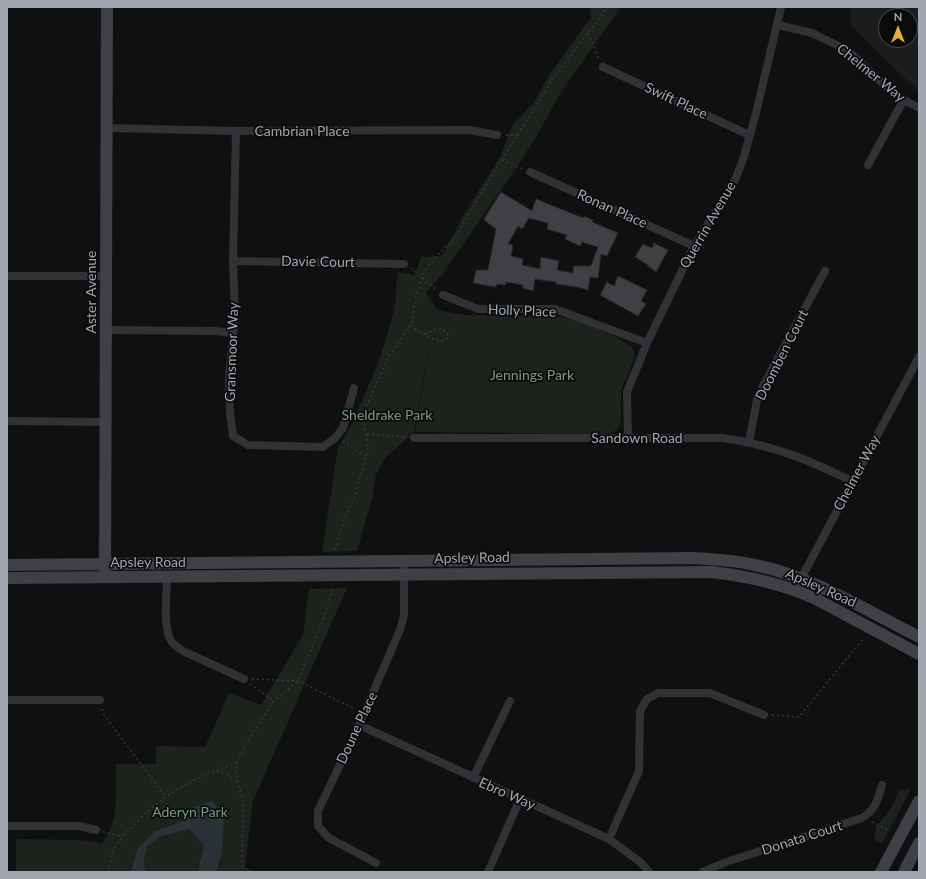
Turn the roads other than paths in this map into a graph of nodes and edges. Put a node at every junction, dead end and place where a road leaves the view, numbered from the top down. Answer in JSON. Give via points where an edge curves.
{"nodes":[{"id":1,"x":107,"y":7,"type":"edge"},
{"id":2,"x":781,"y":7,"type":"edge"},
{"id":3,"x":778,"y":25,"type":"junction"},
{"id":4,"x":603,"y":67,"type":"road end"},
{"id":5,"x":903,"y":100,"type":"junction"},
{"id":6,"x":919,"y":108,"type":"edge"},
{"id":7,"x":107,"y":128,"type":"junction"},
{"id":8,"x":236,"y":131,"type":"junction"},
{"id":9,"x":497,"y":135,"type":"road end"},
{"id":10,"x":749,"y":135,"type":"junction"},
{"id":11,"x":868,"y":165,"type":"dead end"},
{"id":12,"x":530,"y":172,"type":"road end"},
{"id":13,"x":694,"y":246,"type":"junction"},
{"id":14,"x":233,"y":261,"type":"junction"},
{"id":15,"x":404,"y":264,"type":"road end"},
{"id":16,"x":825,"y":271,"type":"dead end"},
{"id":17,"x":7,"y":276,"type":"edge"},
{"id":18,"x":106,"y":276,"type":"junction"},
{"id":19,"x":443,"y":295,"type":"road end"},
{"id":20,"x":106,"y":330,"type":"junction"},
{"id":21,"x":233,"y":333,"type":"junction"},
{"id":22,"x":647,"y":343,"type":"junction"},
{"id":23,"x":919,"y":357,"type":"edge"},
{"id":24,"x":354,"y":388,"type":"dead end"},
{"id":25,"x":7,"y":421,"type":"edge"},
{"id":26,"x":105,"y":422,"type":"junction"},
{"id":27,"x":414,"y":438,"type":"road end"},
{"id":28,"x":628,"y":438,"type":"junction"},
{"id":29,"x":749,"y":442,"type":"junction"},
{"id":30,"x":852,"y":481,"type":"junction"},
{"id":31,"x":404,"y":561,"type":"junction"},
{"id":32,"x":105,"y":564,"type":"junction"},
{"id":33,"x":7,"y":565,"type":"edge"},
{"id":34,"x":404,"y":574,"type":"junction"},
{"id":35,"x":106,"y":577,"type":"junction"},
{"id":36,"x":167,"y":577,"type":"junction"},
{"id":37,"x":7,"y":578,"type":"edge"},
{"id":38,"x":802,"y":579,"type":"junction"},
{"id":39,"x":797,"y":591,"type":"junction"},
{"id":40,"x":919,"y":637,"type":"edge"},
{"id":41,"x":919,"y":654,"type":"edge"},
{"id":42,"x":244,"y":679,"type":"road end"},
{"id":43,"x":7,"y":700,"type":"edge"},
{"id":44,"x":100,"y":700,"type":"road end"},
{"id":45,"x":510,"y":701,"type":"dead end"},
{"id":46,"x":764,"y":715,"type":"road end"},
{"id":47,"x":359,"y":726,"type":"junction"},
{"id":48,"x":473,"y":778,"type":"junction"},
{"id":49,"x":882,"y":785,"type":"dead end"},
{"id":50,"x":520,"y":799,"type":"junction"},
{"id":51,"x":919,"y":801,"type":"edge"},
{"id":52,"x":7,"y":826,"type":"edge"},
{"id":53,"x":96,"y":830,"type":"road end"},
{"id":54,"x":609,"y":839,"type":"junction"},
{"id":55,"x":919,"y":843,"type":"edge"},
{"id":56,"x":376,"y":863,"type":"dead end"},
{"id":57,"x":488,"y":872,"type":"edge"},
{"id":58,"x":649,"y":872,"type":"edge"},
{"id":59,"x":703,"y":872,"type":"edge"},
{"id":60,"x":881,"y":872,"type":"edge"},
{"id":61,"x":904,"y":872,"type":"edge"}],
"edges":[{"from":1,"to":7,"type":"main road","name":"Aster Avenue"},
{"from":2,"to":3,"type":"street","name":"Querrin Avenue"},
{"from":3,"to":5,"type":"street","name":"Chelmer Way","via":[[812,33],[847,50]]},
{"from":3,"to":10,"type":"street","name":"Querrin Avenue"},
{"from":4,"to":10,"type":"street","name":"Swift Place"},
{"from":5,"to":6,"type":"street","name":"Chelmer Way"},
{"from":5,"to":11,"type":"street"},
{"from":7,"to":8,"type":"street","name":"Cambrian Place"},
{"from":7,"to":18,"type":"main road","name":"Aster Avenue"},
{"from":8,"to":9,"type":"street","name":"Cambrian Place","via":[[469,130]]},
{"from":8,"to":14,"type":"street","name":"Gransmoor Way"},
{"from":10,"to":13,"type":"street","name":"Querrin Avenue","via":[[735,180]]},
{"from":12,"to":13,"type":"street","name":"Ronan Place"},
{"from":13,"to":22,"type":"street","name":"Querrin Avenue"},
{"from":14,"to":15,"type":"street","name":"Davie Court"},
{"from":14,"to":21,"type":"street","name":"Gransmoor Way"},
{"from":16,"to":29,"type":"street","name":"Doomben Court","via":[[763,386]]},
{"from":17,"to":18,"type":"street"},
{"from":18,"to":20,"type":"main road","name":"Aster Avenue"},
{"from":19,"to":22,"type":"street","name":"Holly Place","via":[[478,309],[555,309]]},
{"from":20,"to":21,"type":"street"},
{"from":20,"to":26,"type":"main road","name":"Aster Avenue"},
{"from":21,"to":24,"type":"street","name":"Gransmoor Way","via":[[229,377],[233,436],[248,445],[323,447],[343,428]]},
{"from":22,"to":28,"type":"street","name":"Querrin Avenue","via":[[627,392]]},
{"from":23,"to":30,"type":"street","name":"Chelmer Way"},
{"from":25,"to":26,"type":"street"},
{"from":26,"to":32,"type":"main road","name":"Aster Avenue"},
{"from":27,"to":28,"type":"street","name":"Sandown Road"},
{"from":28,"to":29,"type":"street","name":"Sandown Road","via":[[722,438]]},
{"from":29,"to":30,"type":"street","name":"Sandown Road","via":[[796,455]]},
{"from":30,"to":38,"type":"street","name":"Chelmer Way"},
{"from":31,"to":32,"type":"main road","name":"Apsley Road"},
{"from":31,"to":34,"type":"street","name":"Doune Place"},
{"from":31,"to":38,"type":"main road","name":"Apsley Road","via":[[711,559],[756,565]]},
{"from":32,"to":33,"type":"main road","name":"Apsley Road"},
{"from":32,"to":35,"type":"main road","name":"Aster Avenue"},
{"from":34,"to":36,"type":"main road","name":"Apsley Road"},
{"from":34,"to":39,"type":"main road","name":"Apsley Road","via":[[711,572],[748,576]]},
{"from":34,"to":47,"type":"street","name":"Doune Place","via":[[402,622]]},
{"from":35,"to":36,"type":"main road","name":"Apsley Road"},
{"from":35,"to":37,"type":"main road","name":"Apsley Road"},
{"from":36,"to":42,"type":"street","via":[[167,624],[175,646]]},
{"from":38,"to":39,"type":"street","name":"Chelmer Way"},
{"from":38,"to":40,"type":"main road","name":"Apsley Road"},
{"from":39,"to":41,"type":"main road","name":"Apsley Road"},
{"from":43,"to":44,"type":"street"},
{"from":45,"to":48,"type":"street"},
{"from":46,"to":54,"type":"street","via":[[710,693],[658,693],[647,699],[640,710],[639,771]]},
{"from":47,"to":48,"type":"street","name":"Ebro Way"},
{"from":47,"to":56,"type":"street","name":"Doune Place","via":[[318,811],[318,826],[329,838]]},
{"from":48,"to":50,"type":"street","name":"Ebro Way"},
{"from":49,"to":59,"type":"street","name":"Donata Court","via":[[877,802],[868,815]]},
{"from":50,"to":54,"type":"street","name":"Ebro Way"},
{"from":50,"to":57,"type":"street"},
{"from":51,"to":60,"type":"main road"},
{"from":52,"to":53,"type":"street","via":[[79,826]]},
{"from":54,"to":58,"type":"street","name":"Ebro Way"},
{"from":55,"to":61,"type":"main road"}]}
